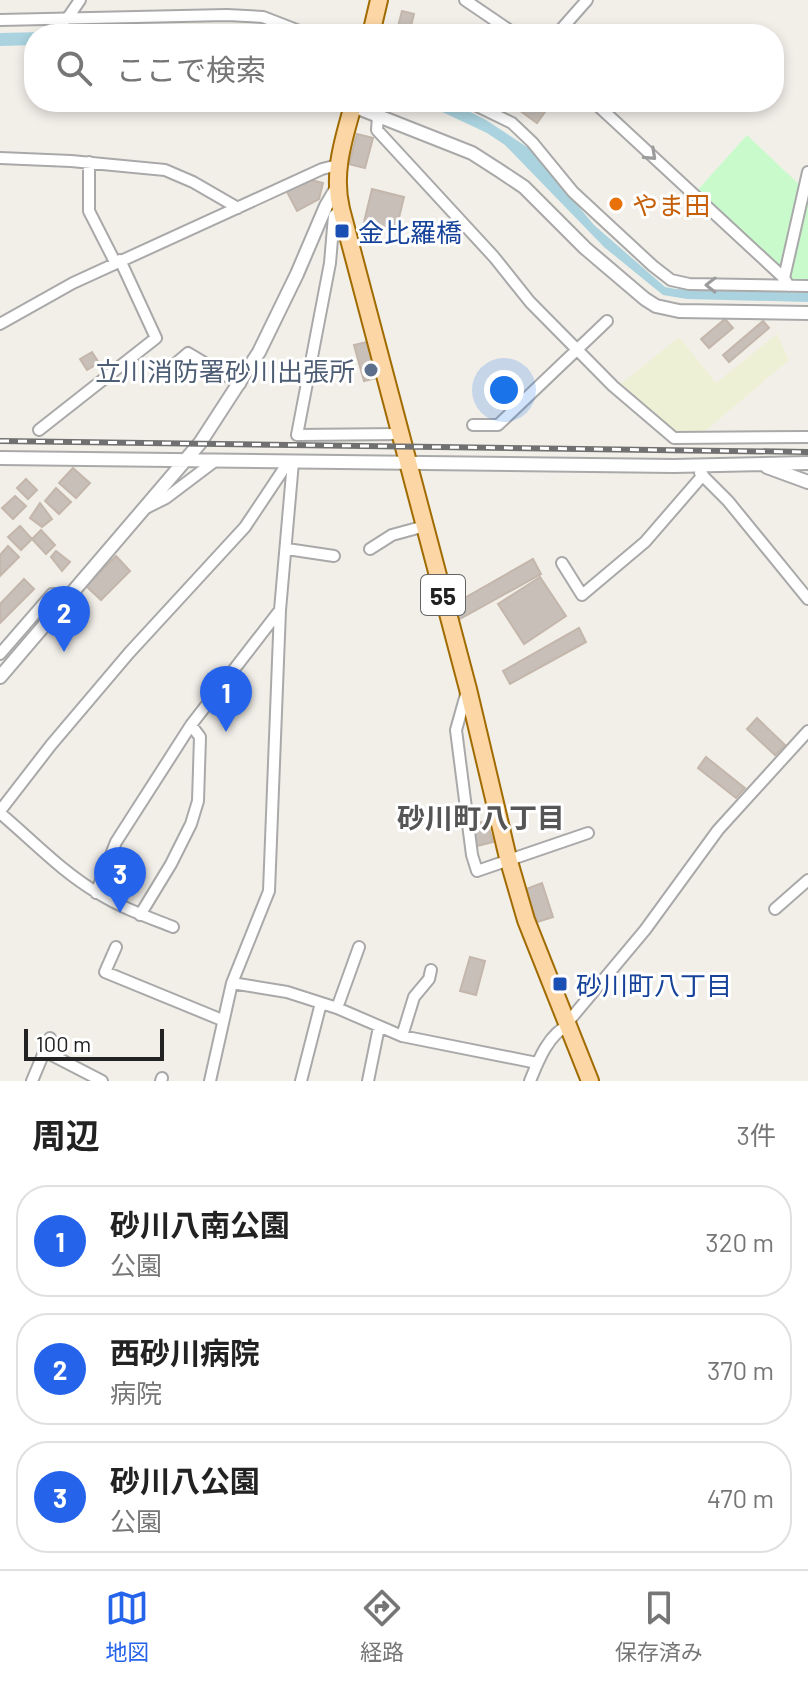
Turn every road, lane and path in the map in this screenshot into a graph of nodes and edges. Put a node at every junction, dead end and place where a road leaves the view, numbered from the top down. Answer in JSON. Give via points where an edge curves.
{"nodes":[{"id":1,"x":80,"y":0,"type":"edge"},
{"id":2,"x":379,"y":0,"type":"edge"},
{"id":3,"x":465,"y":0,"type":"edge"},
{"id":4,"x":587,"y":0,"type":"edge"},
{"id":5,"x":67,"y":19,"type":"junction"},
{"id":6,"x":0,"y":20,"type":"edge"},
{"id":7,"x":281,"y":24,"type":"edge"},
{"id":8,"x":373,"y":24,"type":"edge"},
{"id":9,"x":500,"y":24,"type":"edge"},
{"id":10,"x":566,"y":24,"type":"edge"},
{"id":11,"x":351,"y":112,"type":"edge"},
{"id":12,"x":370,"y":112,"type":"edge"},
{"id":13,"x":489,"y":112,"type":"edge"},
{"id":14,"x":605,"y":112,"type":"edge"},
{"id":15,"x":378,"y":116,"type":"junction"},
{"id":16,"x":0,"y":158,"type":"edge"},
{"id":17,"x":89,"y":162,"type":"junction"},
{"id":18,"x":338,"y":165,"type":"junction"},
{"id":19,"x":808,"y":172,"type":"edge"},
{"id":20,"x":336,"y":189,"type":"junction"},
{"id":21,"x":238,"y":208,"type":"junction"},
{"id":22,"x":341,"y":209,"type":"junction"},
{"id":23,"x":118,"y":261,"type":"junction"},
{"id":24,"x":786,"y":282,"type":"junction"},
{"id":25,"x":808,"y":286,"type":"edge"},
{"id":26,"x":808,"y":313,"type":"edge"},
{"id":27,"x":607,"y":321,"type":"dead end"},
{"id":28,"x":0,"y":324,"type":"edge"},
{"id":29,"x":577,"y":349,"type":"junction"},
{"id":30,"x":168,"y":370,"type":"dead end"},
{"id":31,"x":240,"y":384,"type":"junction"},
{"id":32,"x":473,"y":425,"type":"dead end"},
{"id":33,"x":39,"y":430,"type":"dead end"},
{"id":34,"x":400,"y":434,"type":"junction"},
{"id":35,"x":808,"y":437,"type":"edge"},
{"id":36,"x":0,"y":458,"type":"edge"},
{"id":37,"x":187,"y":460,"type":"junction"},
{"id":38,"x":215,"y":461,"type":"junction"},
{"id":39,"x":291,"y":462,"type":"junction"},
{"id":40,"x":408,"y":462,"type":"junction"},
{"id":41,"x":808,"y":463,"type":"edge"},
{"id":42,"x":764,"y":465,"type":"junction"},
{"id":43,"x":693,"y":466,"type":"junction"},
{"id":44,"x":703,"y":475,"type":"junction"},
{"id":45,"x":808,"y":482,"type":"edge"},
{"id":46,"x":143,"y":509,"type":"junction"},
{"id":47,"x":425,"y":526,"type":"junction"},
{"id":48,"x":287,"y":549,"type":"junction"},
{"id":49,"x":370,"y":549,"type":"dead end"},
{"id":50,"x":334,"y":556,"type":"dead end"},
{"id":51,"x":562,"y":563,"type":"dead end"},
{"id":52,"x":70,"y":594,"type":"junction"},
{"id":53,"x":808,"y":599,"type":"edge"},
{"id":54,"x":280,"y":610,"type":"junction"},
{"id":55,"x":0,"y":654,"type":"edge"},
{"id":56,"x":0,"y":677,"type":"edge"},
{"id":57,"x":468,"y":689,"type":"junction"},
{"id":58,"x":191,"y":725,"type":"junction"},
{"id":59,"x":808,"y":731,"type":"edge"},
{"id":60,"x":0,"y":812,"type":"edge"},
{"id":61,"x":588,"y":833,"type":"dead end"},
{"id":62,"x":508,"y":858,"type":"junction"},
{"id":63,"x":808,"y":880,"type":"edge"},
{"id":64,"x":96,"y":893,"type":"junction"},
{"id":65,"x":775,"y":909,"type":"dead end"},
{"id":66,"x":140,"y":915,"type":"junction"},
{"id":67,"x":173,"y":927,"type":"dead end"},
{"id":68,"x":116,"y":947,"type":"dead end"},
{"id":69,"x":359,"y":947,"type":"dead end"},
{"id":70,"x":431,"y":970,"type":"dead end"},
{"id":71,"x":232,"y":983,"type":"junction"},
{"id":72,"x":321,"y":1003,"type":"junction"},
{"id":73,"x":337,"y":1008,"type":"junction"},
{"id":74,"x":222,"y":1020,"type":"junction"},
{"id":75,"x":569,"y":1023,"type":"junction"},
{"id":76,"x":379,"y":1027,"type":"junction"},
{"id":77,"x":402,"y":1036,"type":"junction"},
{"id":78,"x":50,"y":1038,"type":"dead end"},
{"id":79,"x":44,"y":1051,"type":"junction"},
{"id":80,"x":537,"y":1063,"type":"junction"},
{"id":81,"x":32,"y":1081,"type":"edge"},
{"id":82,"x":102,"y":1081,"type":"edge"},
{"id":83,"x":210,"y":1081,"type":"edge"},
{"id":84,"x":301,"y":1081,"type":"edge"},
{"id":85,"x":368,"y":1081,"type":"edge"},
{"id":86,"x":530,"y":1081,"type":"edge"},
{"id":87,"x":590,"y":1081,"type":"edge"}],
"edges":[{"from":1,"to":5,"type":"street"},
{"from":2,"to":8,"type":"main road"},
{"from":3,"to":9,"type":"street"},
{"from":4,"to":10,"type":"street"},
{"from":5,"to":6,"type":"street"},
{"from":5,"to":7,"type":"street","via":[[227,15]]},
{"from":11,"to":18,"type":"main road","number":"55"},
{"from":12,"to":15,"type":"street"},
{"from":24,"to":13,"type":"street","one_way":true,"via":[[671,280],[573,192],[524,133]]},
{"from":14,"to":24,"type":"street","one_way":true},
{"from":15,"to":26,"type":"street","via":[[472,153],[524,187],[585,248],[656,306]]},
{"from":15,"to":29,"type":"street","via":[[377,130]]},
{"from":16,"to":17,"type":"street"},
{"from":17,"to":21,"type":"street","via":[[165,170]]},
{"from":17,"to":23,"type":"street","via":[[89,211]]},
{"from":18,"to":20,"type":"main road","number":"55"},
{"from":18,"to":21,"type":"street"},
{"from":19,"to":24,"type":"street"},
{"from":20,"to":22,"type":"main road","number":"55"},
{"from":20,"to":31,"type":"street"},
{"from":21,"to":23,"type":"street"},
{"from":22,"to":34,"type":"main road","number":"55"},
{"from":22,"to":34,"type":"street","via":[[334,216],[297,435]]},
{"from":23,"to":28,"type":"street"},
{"from":23,"to":33,"type":"street","via":[[156,338]]},
{"from":24,"to":25,"type":"street"},
{"from":27,"to":29,"type":"street"},
{"from":29,"to":32,"type":"street","via":[[498,425]]},
{"from":29,"to":35,"type":"street","via":[[674,438]]},
{"from":30,"to":31,"type":"street","via":[[188,353]]},
{"from":31,"to":37,"type":"street"},
{"from":34,"to":40,"type":"main road","number":"55"},
{"from":36,"to":37,"type":"street"},
{"from":37,"to":38,"type":"street"},
{"from":37,"to":46,"type":"street"},
{"from":38,"to":39,"type":"street"},
{"from":38,"to":46,"type":"street"},
{"from":39,"to":40,"type":"street"},
{"from":39,"to":48,"type":"street"},
{"from":39,"to":60,"type":"street","via":[[245,527],[129,653]]},
{"from":40,"to":43,"type":"street"},
{"from":40,"to":47,"type":"main road","number":"55"},
{"from":41,"to":42,"type":"street"},
{"from":42,"to":43,"type":"street"},
{"from":42,"to":45,"type":"street"},
{"from":43,"to":44,"type":"street"},
{"from":44,"to":51,"type":"street","via":[[645,542],[582,595]]},
{"from":44,"to":53,"type":"street"},
{"from":46,"to":52,"type":"street"},
{"from":47,"to":49,"type":"street","via":[[392,535]]},
{"from":47,"to":57,"type":"main road","number":"55"},
{"from":48,"to":50,"type":"street"},
{"from":48,"to":54,"type":"street"},
{"from":52,"to":55,"type":"street","via":[[52,594]]},
{"from":52,"to":56,"type":"street"},
{"from":54,"to":58,"type":"street"},
{"from":54,"to":71,"type":"street","via":[[269,891]]},
{"from":57,"to":62,"type":"main road","number":"55"},
{"from":57,"to":62,"type":"street","via":[[456,730],[472,855],[477,871]]},
{"from":58,"to":64,"type":"street","via":[[116,842]]},
{"from":58,"to":66,"type":"street","via":[[200,737],[198,801],[171,864]]},
{"from":59,"to":75,"type":"street","via":[[712,838]]},
{"from":60,"to":64,"type":"street"},
{"from":61,"to":62,"type":"street"},
{"from":62,"to":75,"type":"main road","number":"55","via":[[526,920]]},
{"from":63,"to":65,"type":"street"},
{"from":64,"to":66,"type":"street"},
{"from":66,"to":67,"type":"street"},
{"from":68,"to":74,"type":"street","via":[[105,972]]},
{"from":69,"to":73,"type":"street"},
{"from":70,"to":77,"type":"street","via":[[414,997]]},
{"from":71,"to":72,"type":"street"},
{"from":71,"to":74,"type":"street"},
{"from":72,"to":73,"type":"street"},
{"from":72,"to":84,"type":"street"},
{"from":73,"to":76,"type":"street"},
{"from":74,"to":83,"type":"street"},
{"from":75,"to":80,"type":"street","via":[[559,1029]]},
{"from":75,"to":87,"type":"main road","number":"55"},
{"from":76,"to":77,"type":"street"},
{"from":76,"to":85,"type":"street"},
{"from":77,"to":80,"type":"street"},
{"from":78,"to":79,"type":"street"},
{"from":79,"to":81,"type":"street"},
{"from":79,"to":82,"type":"street"},
{"from":80,"to":86,"type":"street"}]}
